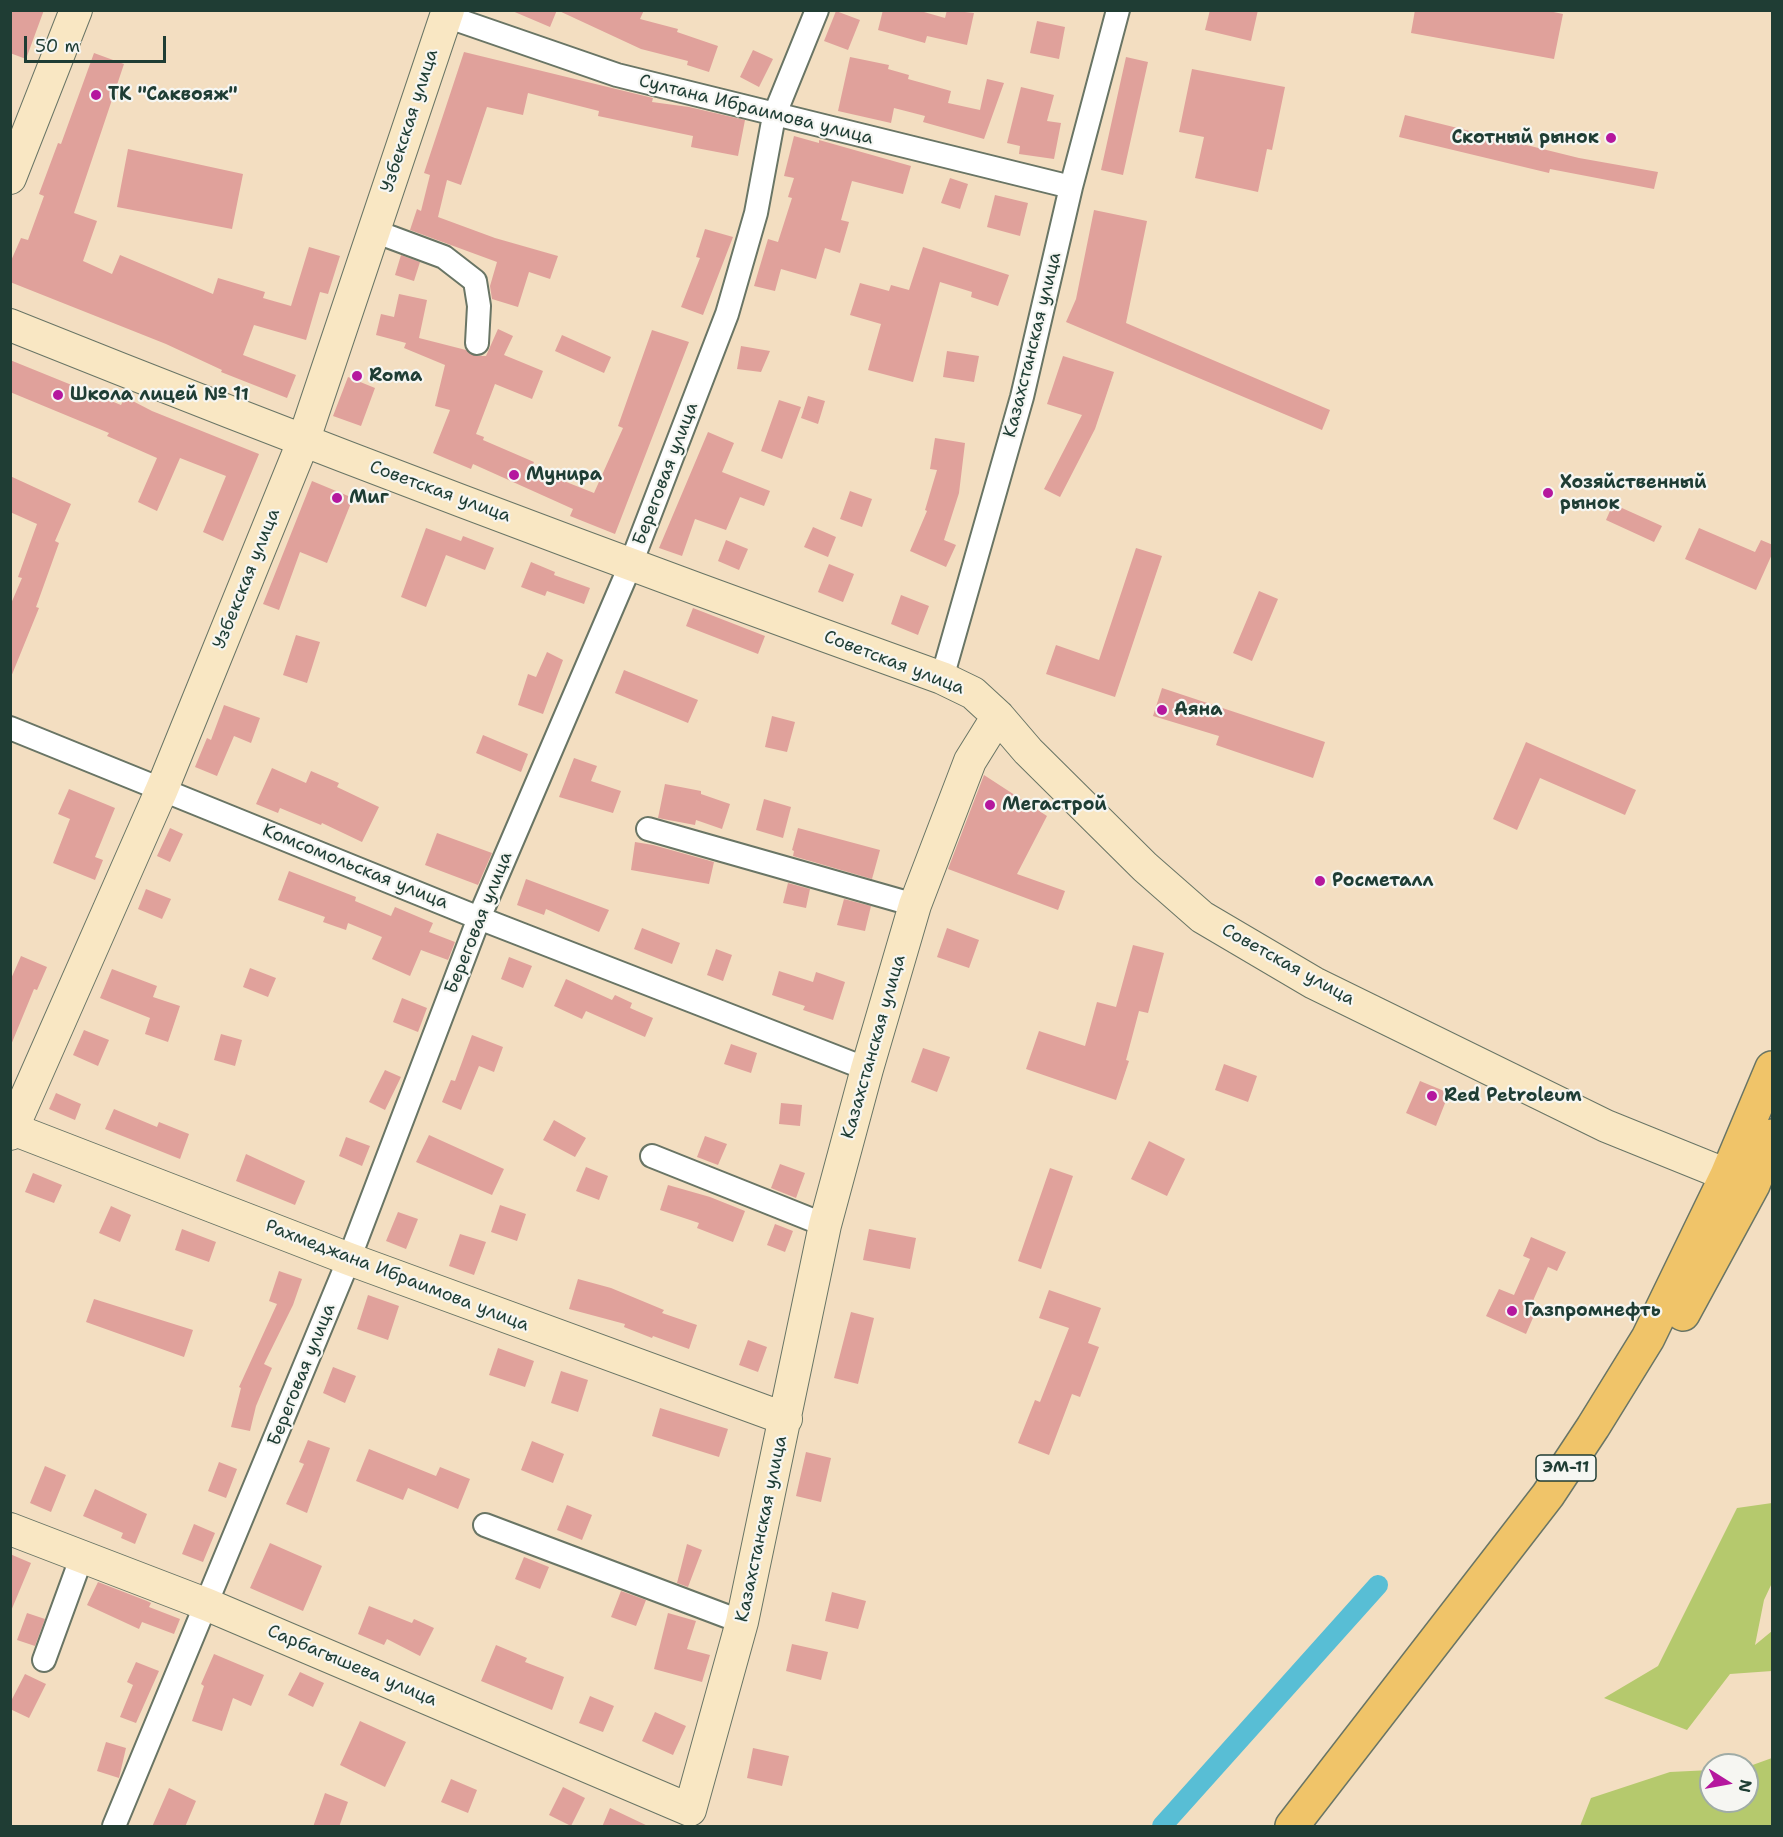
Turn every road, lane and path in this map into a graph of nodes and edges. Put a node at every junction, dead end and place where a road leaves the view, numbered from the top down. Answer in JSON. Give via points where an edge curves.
{"nodes":[{"id":1,"x":76,"y":10,"type":"edge"},
{"id":2,"x":817,"y":10,"type":"edge"},
{"id":3,"x":1118,"y":10,"type":"edge"},
{"id":4,"x":447,"y":14,"type":"edge"},
{"id":5,"x":774,"y":116,"type":"junction"},
{"id":6,"x":10,"y":178,"type":"edge"},
{"id":7,"x":1071,"y":187,"type":"junction"},
{"id":8,"x":374,"y":231,"type":"junction"},
{"id":9,"x":10,"y":325,"type":"edge"},
{"id":10,"x":477,"y":343,"type":"dead end"},
{"id":11,"x":303,"y":442,"type":"junction"},
{"id":12,"x":630,"y":566,"type":"junction"},
{"id":13,"x":942,"y":678,"type":"junction"},
{"id":14,"x":999,"y":716,"type":"junction"},
{"id":15,"x":10,"y":728,"type":"edge"},
{"id":16,"x":162,"y":789,"type":"junction"},
{"id":17,"x":648,"y":829,"type":"dead end"},
{"id":18,"x":915,"y":905,"type":"junction"},
{"id":19,"x":479,"y":918,"type":"junction"},
{"id":20,"x":1773,"y":1068,"type":"edge"},
{"id":21,"x":867,"y":1069,"type":"junction"},
{"id":22,"x":11,"y":1130,"type":"edge"},
{"id":23,"x":1773,"y":1136,"type":"edge"},
{"id":24,"x":652,"y":1156,"type":"dead end"},
{"id":25,"x":1740,"y":1180,"type":"junction"},
{"id":26,"x":825,"y":1225,"type":"junction"},
{"id":27,"x":349,"y":1259,"type":"junction"},
{"id":28,"x":786,"y":1419,"type":"junction"},
{"id":29,"x":485,"y":1525,"type":"dead end"},
{"id":30,"x":10,"y":1529,"type":"edge"},
{"id":31,"x":82,"y":1556,"type":"junction"},
{"id":32,"x":208,"y":1605,"type":"junction"},
{"id":33,"x":742,"y":1622,"type":"junction"},
{"id":34,"x":44,"y":1660,"type":"dead end"},
{"id":35,"x":685,"y":1818,"type":"edge"},
{"id":36,"x":114,"y":1827,"type":"edge"},
{"id":37,"x":1292,"y":1827,"type":"edge"},
{"id":38,"x":1320,"y":1827,"type":"edge"}],
"edges":[{"from":1,"to":6,"type":"street"},
{"from":2,"to":5,"type":"street","name":"Береговая улица"},
{"from":3,"to":7,"type":"street","name":"Казахстанская улица"},
{"from":4,"to":5,"type":"street","name":"Султана Ибраимова улица","via":[[616,75]]},
{"from":4,"to":8,"type":"street","name":"Узбекская улица"},
{"from":5,"to":7,"type":"street","name":"Султана Ибраимова улица"},
{"from":5,"to":12,"type":"street","name":"Береговая улица","via":[[756,213],[726,314]]},
{"from":7,"to":13,"type":"street","name":"Казахстанская улица","via":[[1023,397]]},
{"from":8,"to":10,"type":"street","via":[[444,257],[475,281],[480,306]]},
{"from":8,"to":11,"type":"street","name":"Узбекская улица"},
{"from":9,"to":11,"type":"street","name":"Советская улица"},
{"from":11,"to":12,"type":"street","name":"Советская улица"},
{"from":11,"to":16,"type":"street","name":"Узбекская улица"},
{"from":12,"to":13,"type":"street","name":"Советская улица"},
{"from":12,"to":19,"type":"street","name":"Береговая улица"},
{"from":13,"to":14,"type":"street","name":"Советская улица","via":[[973,693]]},
{"from":14,"to":18,"type":"street","name":"Казахстанская улица","via":[[970,761]]},
{"from":14,"to":25,"type":"street","name":"Советская улица","via":[[1053,776],[1202,917],[1314,982],[1524,1086],[1606,1126]]},
{"from":15,"to":16,"type":"street","name":"Комсомольская улица"},
{"from":16,"to":19,"type":"street","name":"Комсомольская улица"},
{"from":16,"to":22,"type":"street","name":"Узбекская улица"},
{"from":17,"to":18,"type":"street"},
{"from":18,"to":21,"type":"street","name":"Казахстанская улица"},
{"from":19,"to":21,"type":"street","name":"Комсомольская улица"},
{"from":19,"to":27,"type":"street","name":"Береговая улица"},
{"from":20,"to":25,"type":"highway","number":"ЭМ-11"},
{"from":21,"to":26,"type":"street","name":"Казахстанская улица"},
{"from":22,"to":27,"type":"street","name":"Рахмеджана Ибраимова улица"},
{"from":23,"to":25,"type":"highway","number":"ЭМ-11"},
{"from":24,"to":26,"type":"street"},
{"from":25,"to":37,"type":"highway","number":"ЭМ-11","via":[[1648,1338],[1548,1495]]},
{"from":25,"to":38,"type":"highway","number":"ЭМ-11","via":[[1652,1372],[1566,1507]]},
{"from":26,"to":28,"type":"street","name":"Казахстанская улица"},
{"from":27,"to":28,"type":"street","name":"Рахмеджана Ибраимова улица"},
{"from":27,"to":32,"type":"street","name":"Береговая улица"},
{"from":28,"to":33,"type":"street","name":"Казахстанская улица"},
{"from":29,"to":33,"type":"street"},
{"from":30,"to":31,"type":"street","name":"Сарбагышева улица"},
{"from":31,"to":32,"type":"street","name":"Сарбагышева улица"},
{"from":31,"to":34,"type":"street"},
{"from":32,"to":35,"type":"street","name":"Сарбагышева улица"},
{"from":32,"to":36,"type":"street","name":"Береговая улица"},
{"from":33,"to":35,"type":"street","name":"Казахстанская улица"}]}
